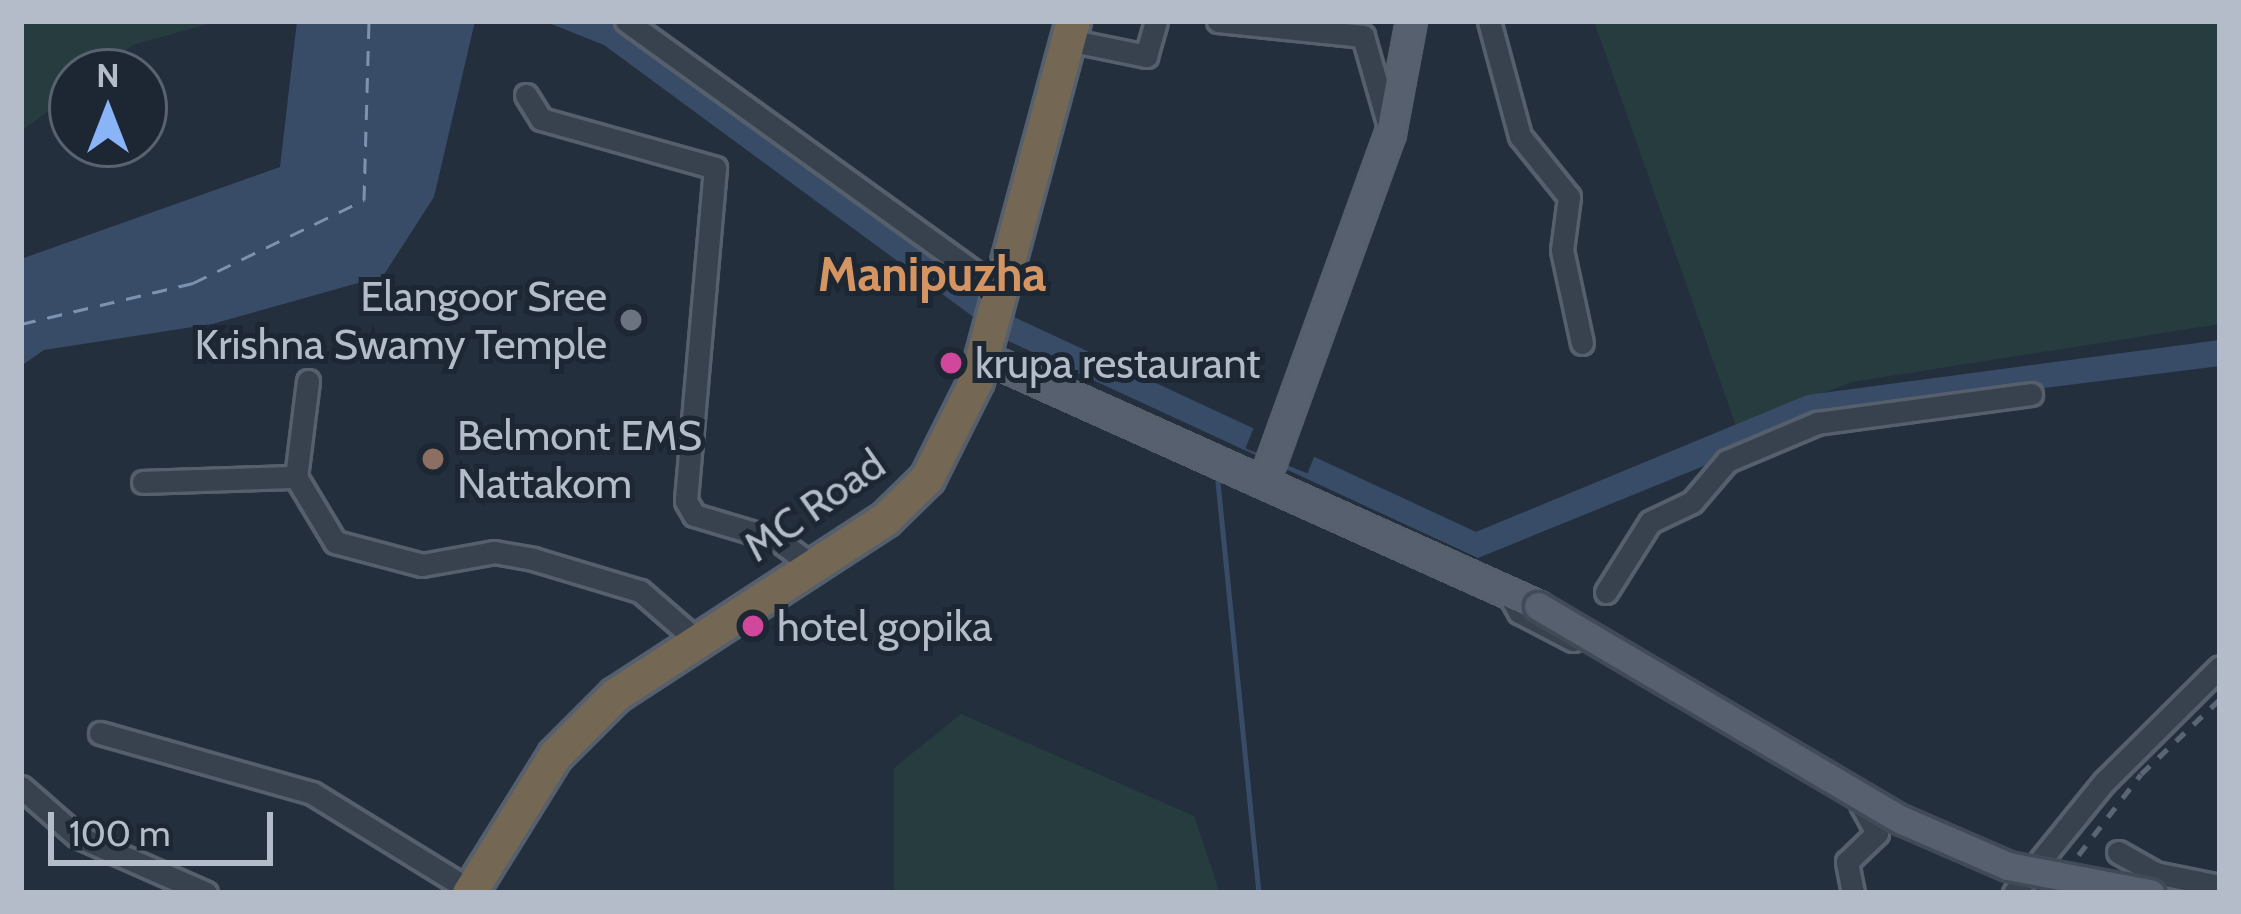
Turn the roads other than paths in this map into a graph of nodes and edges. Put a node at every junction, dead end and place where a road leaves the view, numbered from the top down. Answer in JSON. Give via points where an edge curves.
{"nodes":[{"id":1,"x":626,"y":21,"type":"edge"},
{"id":2,"x":1156,"y":21,"type":"edge"},
{"id":3,"x":1218,"y":21,"type":"edge"},
{"id":4,"x":1411,"y":21,"type":"edge"},
{"id":5,"x":1489,"y":21,"type":"edge"},
{"id":6,"x":1071,"y":31,"type":"edge"},
{"id":7,"x":526,"y":95,"type":"dead end"},
{"id":8,"x":1390,"y":133,"type":"junction"},
{"id":9,"x":994,"y":300,"type":"junction"},
{"id":10,"x":1582,"y":343,"type":"dead end"},
{"id":11,"x":982,"y":356,"type":"junction"},
{"id":12,"x":308,"y":381,"type":"dead end"},
{"id":13,"x":2031,"y":394,"type":"dead end"},
{"id":14,"x":296,"y":477,"type":"junction"},
{"id":15,"x":1265,"y":478,"type":"junction"},
{"id":16,"x":142,"y":482,"type":"dead end"},
{"id":17,"x":811,"y":565,"type":"junction"},
{"id":18,"x":1606,"y":592,"type":"dead end"},
{"id":19,"x":1510,"y":594,"type":"junction"},
{"id":20,"x":694,"y":638,"type":"junction"},
{"id":21,"x":2220,"y":667,"type":"edge"},
{"id":22,"x":100,"y":733,"type":"dead end"},
{"id":23,"x":21,"y":788,"type":"edge"},
{"id":24,"x":2118,"y":851,"type":"dead end"},
{"id":25,"x":2220,"y":886,"type":"edge"},
{"id":26,"x":470,"y":892,"type":"edge"},
{"id":27,"x":206,"y":893,"type":"edge"},
{"id":28,"x":1853,"y":893,"type":"edge"},
{"id":29,"x":2014,"y":893,"type":"edge"},
{"id":30,"x":2150,"y":893,"type":"edge"}],
"edges":[{"from":1,"to":9,"type":"street"},
{"from":2,"to":6,"type":"street","via":[[1147,56]]},
{"from":3,"to":8,"type":"street","via":[[1363,36]]},
{"from":4,"to":8,"type":"main road"},
{"from":5,"to":10,"type":"street","via":[[1520,136],[1569,197],[1562,250]]},
{"from":6,"to":9,"type":"highway","name":"MC Road"},
{"from":7,"to":17,"type":"street","via":[[541,119],[715,168],[686,501],[694,515],[778,540]]},
{"from":8,"to":15,"type":"main road"},
{"from":9,"to":11,"type":"highway","name":"MC Road"},
{"from":11,"to":15,"type":"main road"},
{"from":11,"to":17,"type":"highway","name":"MC Road","via":[[949,446],[914,495]]},
{"from":12,"to":14,"type":"street"},
{"from":13,"to":18,"type":"street","via":[[1816,423],[1727,461],[1692,502],[1650,522]]},
{"from":14,"to":16,"type":"street"},
{"from":14,"to":20,"type":"street","via":[[334,542],[422,565],[494,552],[533,559],[640,591]]},
{"from":15,"to":19,"type":"main road"},
{"from":17,"to":20,"type":"highway","name":"MC Road"},
{"from":19,"to":28,"type":"street","via":[[1519,612],[1870,810],[1876,839],[1847,862]]},
{"from":19,"to":30,"type":"main road","bridge":true,"via":[[1902,820],[2008,866]]},
{"from":20,"to":26,"type":"highway","name":"MC Road","via":[[555,755]]},
{"from":21,"to":29,"type":"street","via":[[2104,782]]},
{"from":22,"to":26,"type":"street","via":[[313,793]]},
{"from":23,"to":27,"type":"street","via":[[77,836]]},
{"from":24,"to":25,"type":"street","via":[[2155,873]]}]}
